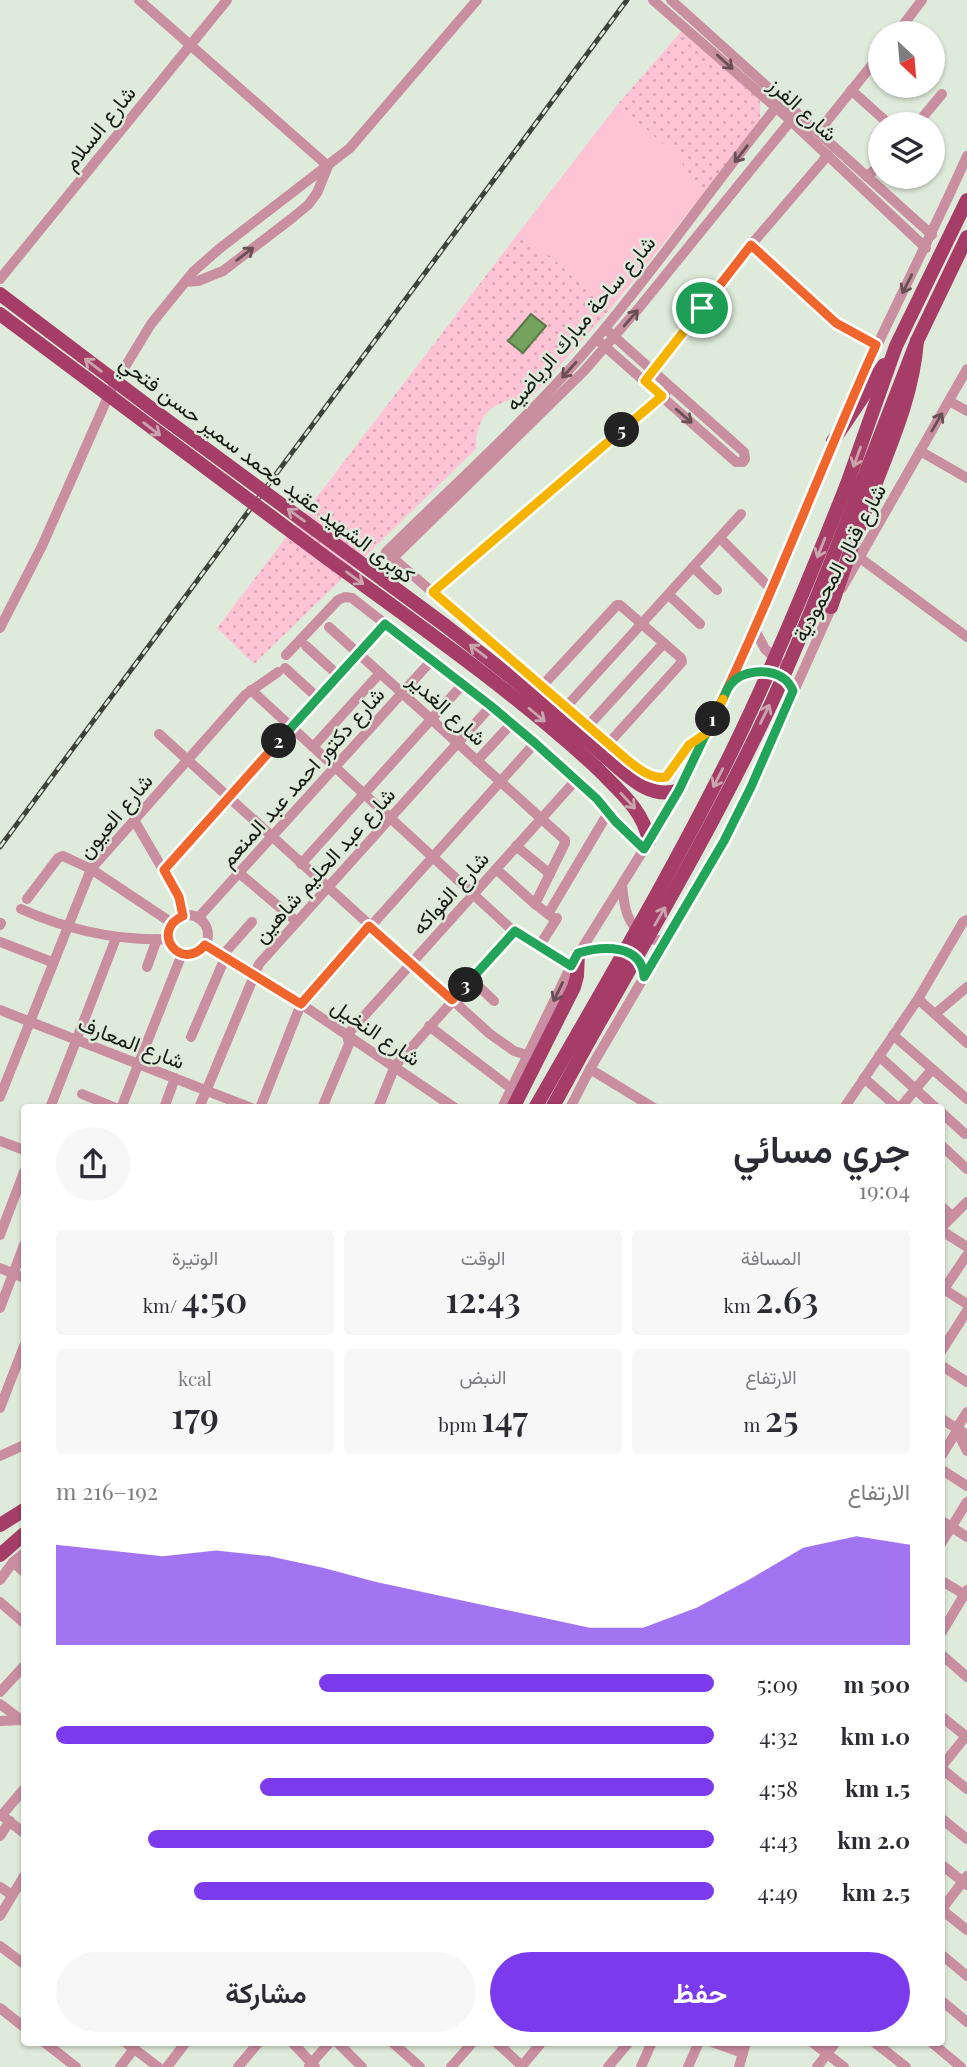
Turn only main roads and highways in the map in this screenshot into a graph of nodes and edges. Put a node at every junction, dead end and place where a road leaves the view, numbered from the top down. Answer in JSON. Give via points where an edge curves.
{"nodes":[{"id":1,"x":967,"y":200,"type":"edge"},
{"id":2,"x":967,"y":237,"type":"edge"},
{"id":3,"x":0,"y":294,"type":"edge"},
{"id":4,"x":0,"y":314,"type":"edge"},
{"id":5,"x":917,"y":341,"type":"junction"},
{"id":6,"x":896,"y":346,"type":"junction"},
{"id":7,"x":833,"y":440,"type":"road end"},
{"id":8,"x":854,"y":485,"type":"junction"},
{"id":9,"x":831,"y":607,"type":"road end"},
{"id":10,"x":604,"y":756,"type":"junction"},
{"id":11,"x":679,"y":790,"type":"road end"},
{"id":12,"x":647,"y":845,"type":"road end"},
{"id":13,"x":574,"y":959,"type":"road end"},
{"id":14,"x":584,"y":1036,"type":"junction"},
{"id":15,"x":515,"y":1104,"type":"edge"},
{"id":16,"x":538,"y":1104,"type":"edge"},
{"id":17,"x":554,"y":1104,"type":"edge"},
{"id":18,"x":21,"y":1512,"type":"edge"},
{"id":19,"x":0,"y":1525,"type":"edge"},
{"id":20,"x":21,"y":1537,"type":"edge"},
{"id":21,"x":0,"y":1555,"type":"edge"}],
"edges":[{"from":1,"to":6,"type":"main road"},
{"from":2,"to":5,"type":"main road"},
{"from":10,"to":3,"type":"main road","name":"كوبرى الشهيد عقيد محمد سمير حسن فتحي","one_way":true,"bridge":true,"via":[[446,626]]},
{"from":4,"to":10,"type":"main road","name":"كوبرى الشهيد عقيد محمد سمير حسن فتحي","one_way":true,"bridge":true,"via":[[537,715]]},
{"from":5,"to":8,"type":"main road"},
{"from":5,"to":9,"type":"main road","via":[[905,407]]},
{"from":6,"to":7,"type":"main road"},
{"from":6,"to":8,"type":"main road","one_way":true},
{"from":8,"to":14,"type":"main road","bridge":true,"via":[[756,701]]},
{"from":10,"to":11,"type":"main road","name":"كوبرى الشهيد عقيد محمد سمير حسن فتحي","via":[[646,789]]},
{"from":10,"to":12,"type":"main road","name":"كوبرى الشهيد عقيد محمد سمير حسن فتحي","one_way":true,"via":[[646,827]]},
{"from":13,"to":15,"type":"main road","via":[[577,976],[573,987]]},
{"from":14,"to":16,"type":"main road"},
{"from":14,"to":17,"type":"main road"},
{"from":18,"to":19,"type":"main road"},
{"from":20,"to":21,"type":"main road"}]}
